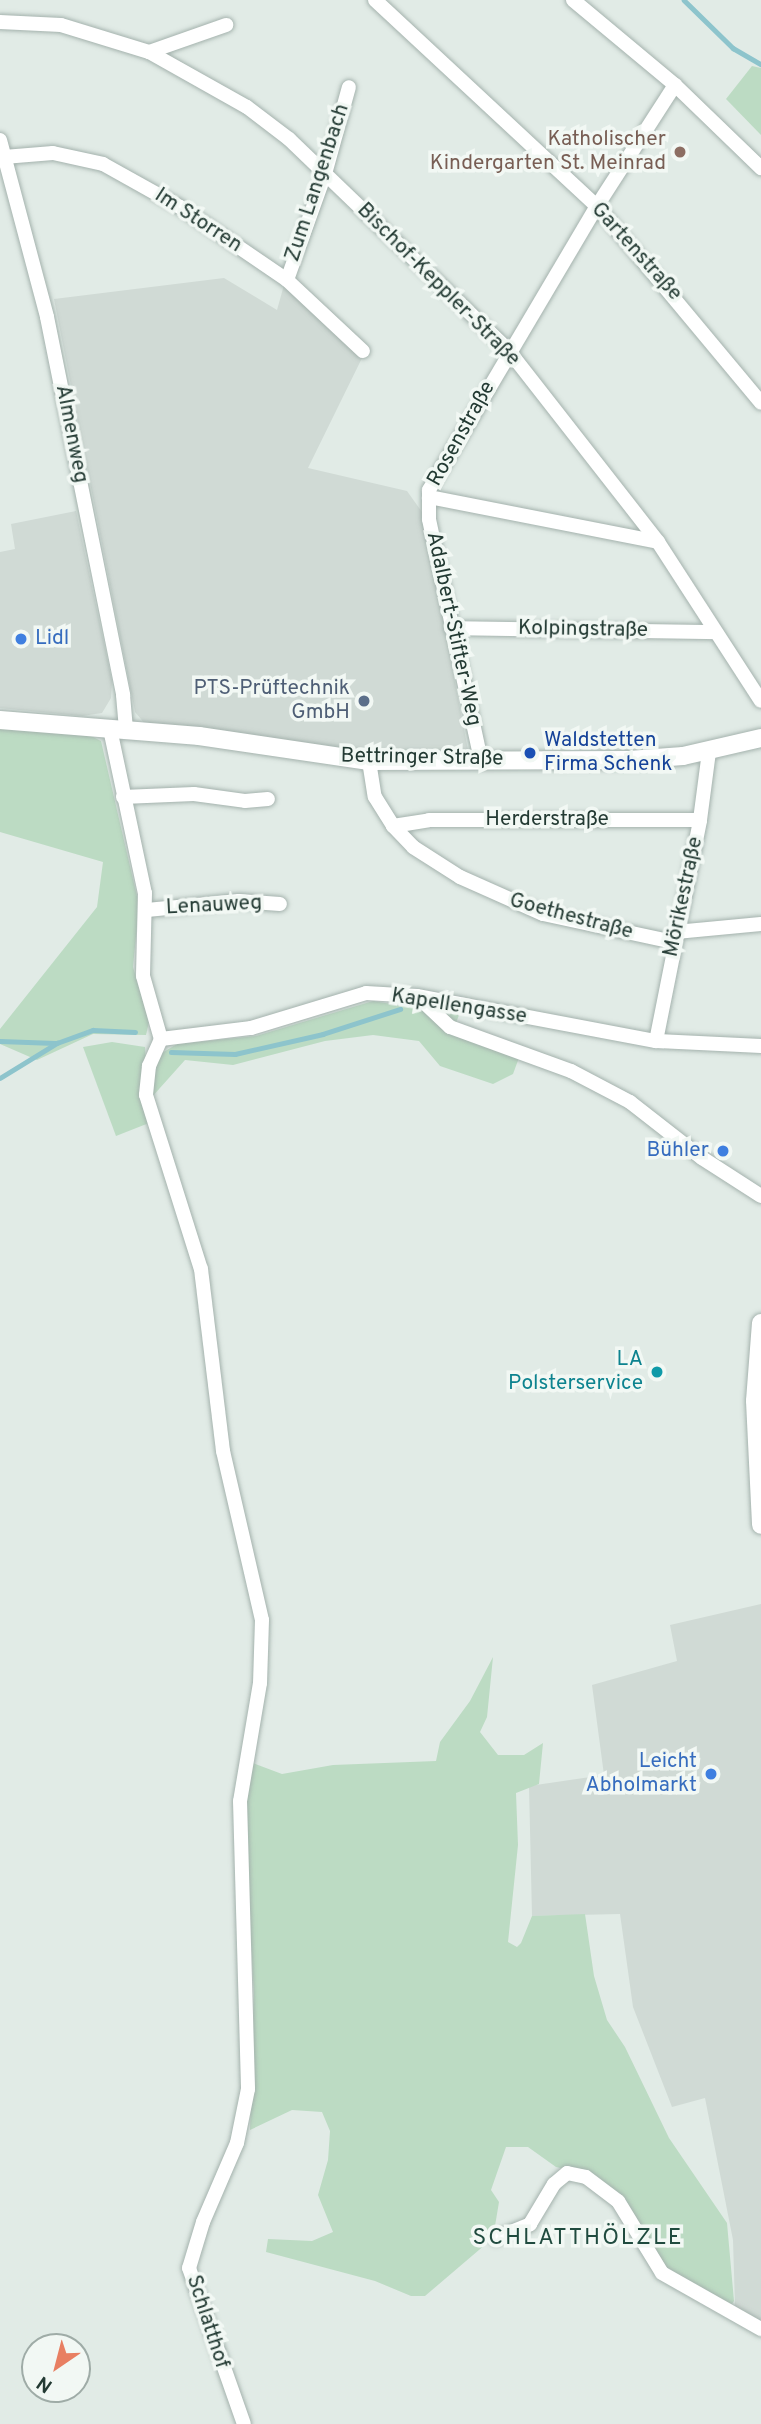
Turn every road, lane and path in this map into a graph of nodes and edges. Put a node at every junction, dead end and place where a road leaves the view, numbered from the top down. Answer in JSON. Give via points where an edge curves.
{"nodes":[{"id":1,"x":375,"y":0,"type":"edge"},
{"id":2,"x":573,"y":0,"type":"edge"},
{"id":3,"x":0,"y":22,"type":"edge"},
{"id":4,"x":226,"y":25,"type":"dead end"},
{"id":5,"x":149,"y":52,"type":"junction"},
{"id":6,"x":675,"y":85,"type":"junction"},
{"id":7,"x":349,"y":87,"type":"dead end"},
{"id":8,"x":0,"y":140,"type":"edge"},
{"id":9,"x":4,"y":157,"type":"junction"},
{"id":10,"x":761,"y":169,"type":"edge"},
{"id":11,"x":325,"y":174,"type":"junction"},
{"id":12,"x":597,"y":206,"type":"junction"},
{"id":13,"x":287,"y":279,"type":"junction"},
{"id":14,"x":363,"y":351,"type":"dead end"},
{"id":15,"x":509,"y":351,"type":"junction"},
{"id":16,"x":761,"y":403,"type":"edge"},
{"id":17,"x":429,"y":497,"type":"junction"},
{"id":18,"x":658,"y":542,"type":"junction"},
{"id":19,"x":451,"y":628,"type":"junction"},
{"id":20,"x":715,"y":632,"type":"junction"},
{"id":21,"x":761,"y":701,"type":"edge"},
{"id":22,"x":0,"y":720,"type":"edge"},
{"id":23,"x":118,"y":730,"type":"junction"},
{"id":24,"x":761,"y":738,"type":"edge"},
{"id":25,"x":709,"y":752,"type":"junction"},
{"id":26,"x":481,"y":760,"type":"junction"},
{"id":27,"x":369,"y":761,"type":"junction"},
{"id":28,"x":123,"y":797,"type":"junction"},
{"id":29,"x":268,"y":799,"type":"dead end"},
{"id":30,"x":701,"y":820,"type":"junction"},
{"id":31,"x":393,"y":826,"type":"junction"},
{"id":32,"x":280,"y":904,"type":"dead end"},
{"id":33,"x":147,"y":910,"type":"junction"},
{"id":34,"x":761,"y":924,"type":"edge"},
{"id":35,"x":675,"y":937,"type":"junction"},
{"id":36,"x":417,"y":996,"type":"junction"},
{"id":37,"x":161,"y":1038,"type":"junction"},
{"id":38,"x":656,"y":1041,"type":"junction"},
{"id":39,"x":761,"y":1046,"type":"edge"},
{"id":40,"x":761,"y":1196,"type":"edge"},
{"id":41,"x":761,"y":1323,"type":"edge"},
{"id":42,"x":761,"y":1525,"type":"edge"},
{"id":43,"x":496,"y":2238,"type":"dead end"},
{"id":44,"x":761,"y":2329,"type":"edge"},
{"id":45,"x":244,"y":2424,"type":"edge"}],
"edges":[{"from":1,"to":12,"type":"street","name":"Gartenstraße"},
{"from":2,"to":6,"type":"street"},
{"from":3,"to":5,"type":"street","name":"Bischof-Keppler-Straße","via":[[61,25]]},
{"from":4,"to":5,"type":"street"},
{"from":5,"to":11,"type":"street","name":"Bischof-Keppler-Straße","via":[[247,107]]},
{"from":6,"to":10,"type":"street"},
{"from":6,"to":12,"type":"street","name":"Rosenstraße"},
{"from":7,"to":11,"type":"street","name":"Zum Langenbach"},
{"from":8,"to":9,"type":"street","name":"Almenweg"},
{"from":9,"to":13,"type":"street","name":"Im Storren","via":[[53,153],[103,164],[180,207]]},
{"from":9,"to":23,"type":"street","name":"Almenweg","via":[[58,367],[123,695]]},
{"from":11,"to":13,"type":"street","name":"Zum Langenbach"},
{"from":11,"to":15,"type":"street","name":"Bischof-Keppler-Straße"},
{"from":12,"to":15,"type":"street","name":"Rosenstraße"},
{"from":12,"to":16,"type":"street","name":"Gartenstraße"},
{"from":13,"to":14,"type":"street","name":"Im Storren"},
{"from":15,"to":17,"type":"street","name":"Rosenstraße","via":[[444,459]]},
{"from":15,"to":18,"type":"street","name":"Bischof-Keppler-Straße"},
{"from":17,"to":18,"type":"street"},
{"from":17,"to":19,"type":"street","name":"Adalbert-Stifter-Weg"},
{"from":18,"to":20,"type":"street","name":"Bischof-Keppler-Straße"},
{"from":19,"to":20,"type":"street","name":"Kolpingstraße"},
{"from":19,"to":26,"type":"street","name":"Adalbert-Stifter-Weg"},
{"from":20,"to":21,"type":"street","name":"Bischof-Keppler-Straße"},
{"from":22,"to":23,"type":"street","name":"Bettringer Straße"},
{"from":23,"to":27,"type":"street","name":"Bettringer Straße","via":[[257,742]]},
{"from":23,"to":28,"type":"street","name":"Almenweg"},
{"from":24,"to":25,"type":"street","name":"Bettringer Straße"},
{"from":25,"to":26,"type":"street","name":"Bettringer Straße","via":[[629,760]]},
{"from":25,"to":30,"type":"street","name":"Mörikestraße"},
{"from":26,"to":27,"type":"street","name":"Bettringer Straße"},
{"from":27,"to":31,"type":"street","name":"Goethestraße","via":[[375,797]]},
{"from":28,"to":29,"type":"street","via":[[194,794],[245,801]]},
{"from":28,"to":33,"type":"street","name":"Almenweg"},
{"from":30,"to":31,"type":"street","name":"Herderstraße","via":[[429,820]]},
{"from":30,"to":35,"type":"street","name":"Mörikestraße"},
{"from":31,"to":35,"type":"street","name":"Goethestraße","via":[[413,847],[500,898],[587,925]]},
{"from":32,"to":33,"type":"street","name":"Lenauweg","via":[[239,901]]},
{"from":33,"to":37,"type":"street","name":"Almenweg","via":[[143,976]]},
{"from":34,"to":35,"type":"street","name":"Goethestraße"},
{"from":35,"to":38,"type":"street","name":"Mörikestraße"},
{"from":36,"to":37,"type":"street","name":"Kapellengasse","via":[[366,993],[251,1028]]},
{"from":36,"to":38,"type":"street","name":"Kapellengasse"},
{"from":36,"to":40,"type":"street","via":[[450,1027],[571,1071],[630,1102],[702,1158]]},
{"from":37,"to":45,"type":"street","name":"Schlatthof","via":[[149,1066],[146,1096],[201,1269],[223,1451],[262,1620],[260,1683],[240,1801],[248,2089],[237,2143],[188,2268]]},
{"from":38,"to":39,"type":"street","name":"Kapellengasse"},
{"from":41,"to":42,"type":"street","via":[[755,1401]]},
{"from":43,"to":44,"type":"street","via":[[530,2224],[554,2184],[567,2173],[586,2177],[618,2201],[662,2273]]}]}
